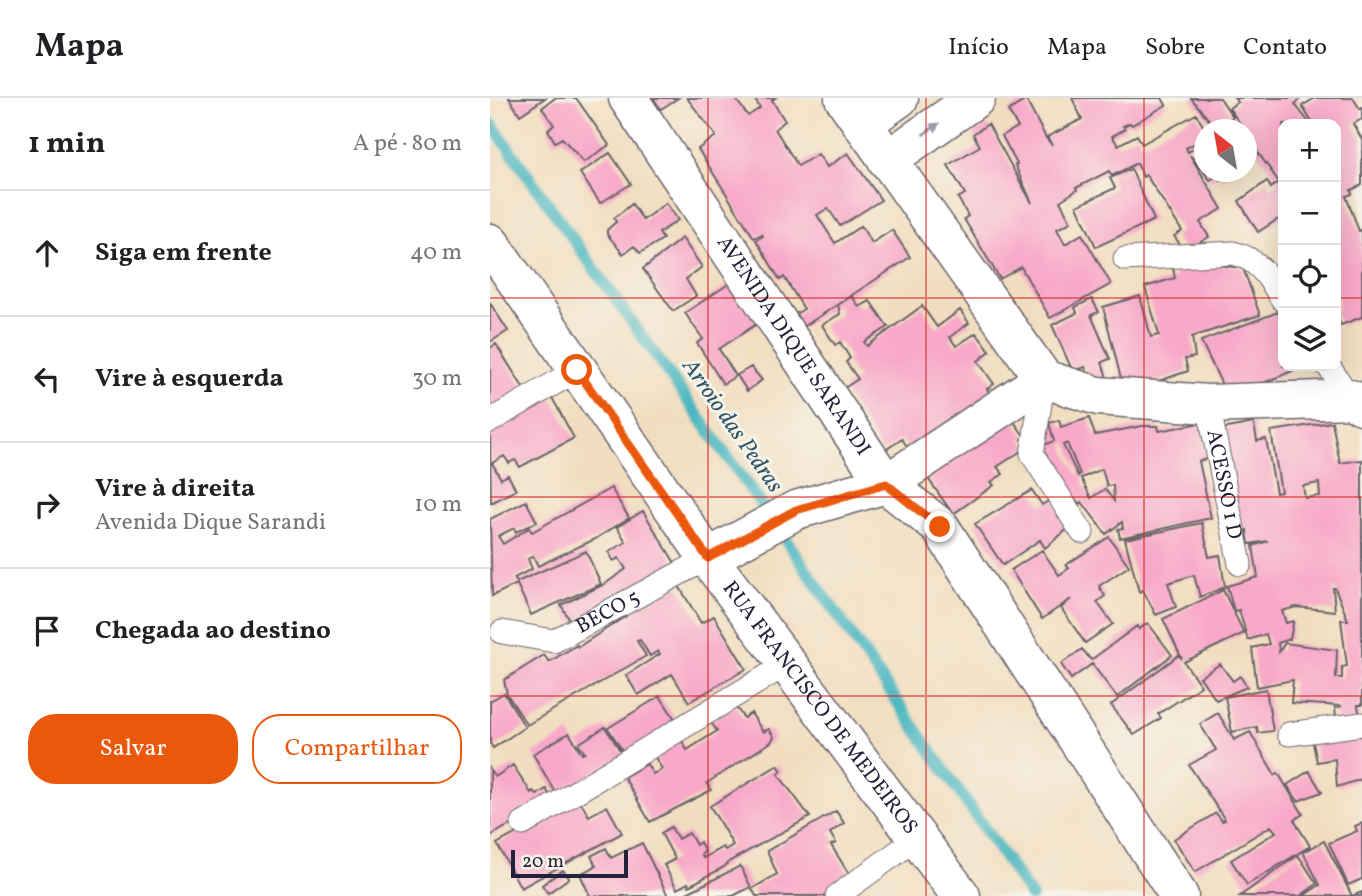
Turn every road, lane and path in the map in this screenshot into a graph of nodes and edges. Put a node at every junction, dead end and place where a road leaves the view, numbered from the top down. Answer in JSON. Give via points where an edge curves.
{"nodes":[{"id":1,"x":628,"y":98,"type":"edge"},
{"id":2,"x":899,"y":98,"type":"edge"},
{"id":3,"x":976,"y":98,"type":"edge"},
{"id":4,"x":853,"y":111,"type":"edge"},
{"id":5,"x":887,"y":160,"type":"junction"},
{"id":6,"x":490,"y":243,"type":"edge"},
{"id":7,"x":1125,"y":259,"type":"dead end"},
{"id":8,"x":1278,"y":292,"type":"edge"},
{"id":9,"x":577,"y":370,"type":"junction"},
{"id":10,"x":1332,"y":371,"type":"edge"},
{"id":11,"x":1044,"y":379,"type":"junction"},
{"id":12,"x":1357,"y":402,"type":"edge"},
{"id":13,"x":1208,"y":404,"type":"junction"},
{"id":14,"x":490,"y":421,"type":"edge"},
{"id":15,"x":886,"y":484,"type":"junction"},
{"id":16,"x":1082,"y":532,"type":"dead end"},
{"id":17,"x":708,"y":558,"type":"junction"},
{"id":18,"x":1240,"y":564,"type":"dead end"},
{"id":19,"x":502,"y":632,"type":"dead end"},
{"id":20,"x":787,"y":664,"type":"junction"},
{"id":21,"x":1362,"y":724,"type":"edge"},
{"id":22,"x":1289,"y":734,"type":"dead end"},
{"id":23,"x":523,"y":824,"type":"dead end"},
{"id":24,"x":917,"y":838,"type":"junction"},
{"id":25,"x":836,"y":896,"type":"edge"},
{"id":26,"x":961,"y":896,"type":"edge"},
{"id":27,"x":1179,"y":896,"type":"edge"}],
"edges":[{"from":1,"to":15,"type":"street","name":"AVENIDA DIQUE SARANDI"},
{"from":2,"to":4,"type":"street"},
{"from":5,"to":3,"type":"street","one_way":true},
{"from":4,"to":5,"type":"street"},
{"from":5,"to":11,"type":"street"},
{"from":6,"to":9,"type":"street","name":"RUA FRANCISCO DE MEDEIROS"},
{"from":7,"to":8,"type":"lane","via":[[1233,253],[1254,260]]},
{"from":9,"to":14,"type":"lane"},
{"from":9,"to":17,"type":"street","name":"RUA FRANCISCO DE MEDEIROS"},
{"from":10,"to":12,"type":"lane"},
{"from":11,"to":13,"type":"street","via":[[1098,396]]},
{"from":11,"to":15,"type":"street"},
{"from":11,"to":16,"type":"lane","via":[[1032,454]]},
{"from":12,"to":13,"type":"street"},
{"from":13,"to":18,"type":"lane","name":"ACESSO 1 D"},
{"from":15,"to":17,"type":"street","via":[[796,510]]},
{"from":15,"to":27,"type":"street","name":"AVENIDA DIQUE SARANDI","via":[[940,527]]},
{"from":17,"to":19,"type":"lane","name":"BECO 5","via":[[554,641]]},
{"from":17,"to":20,"type":"street","name":"RUA FRANCISCO DE MEDEIROS"},
{"from":20,"to":23,"type":"lane"},
{"from":20,"to":24,"type":"street","name":"RUA FRANCISCO DE MEDEIROS"},
{"from":21,"to":22,"type":"lane"},
{"from":24,"to":25,"type":"lane"},
{"from":24,"to":26,"type":"street","name":"RUA FRANCISCO DE MEDEIROS"}]}
